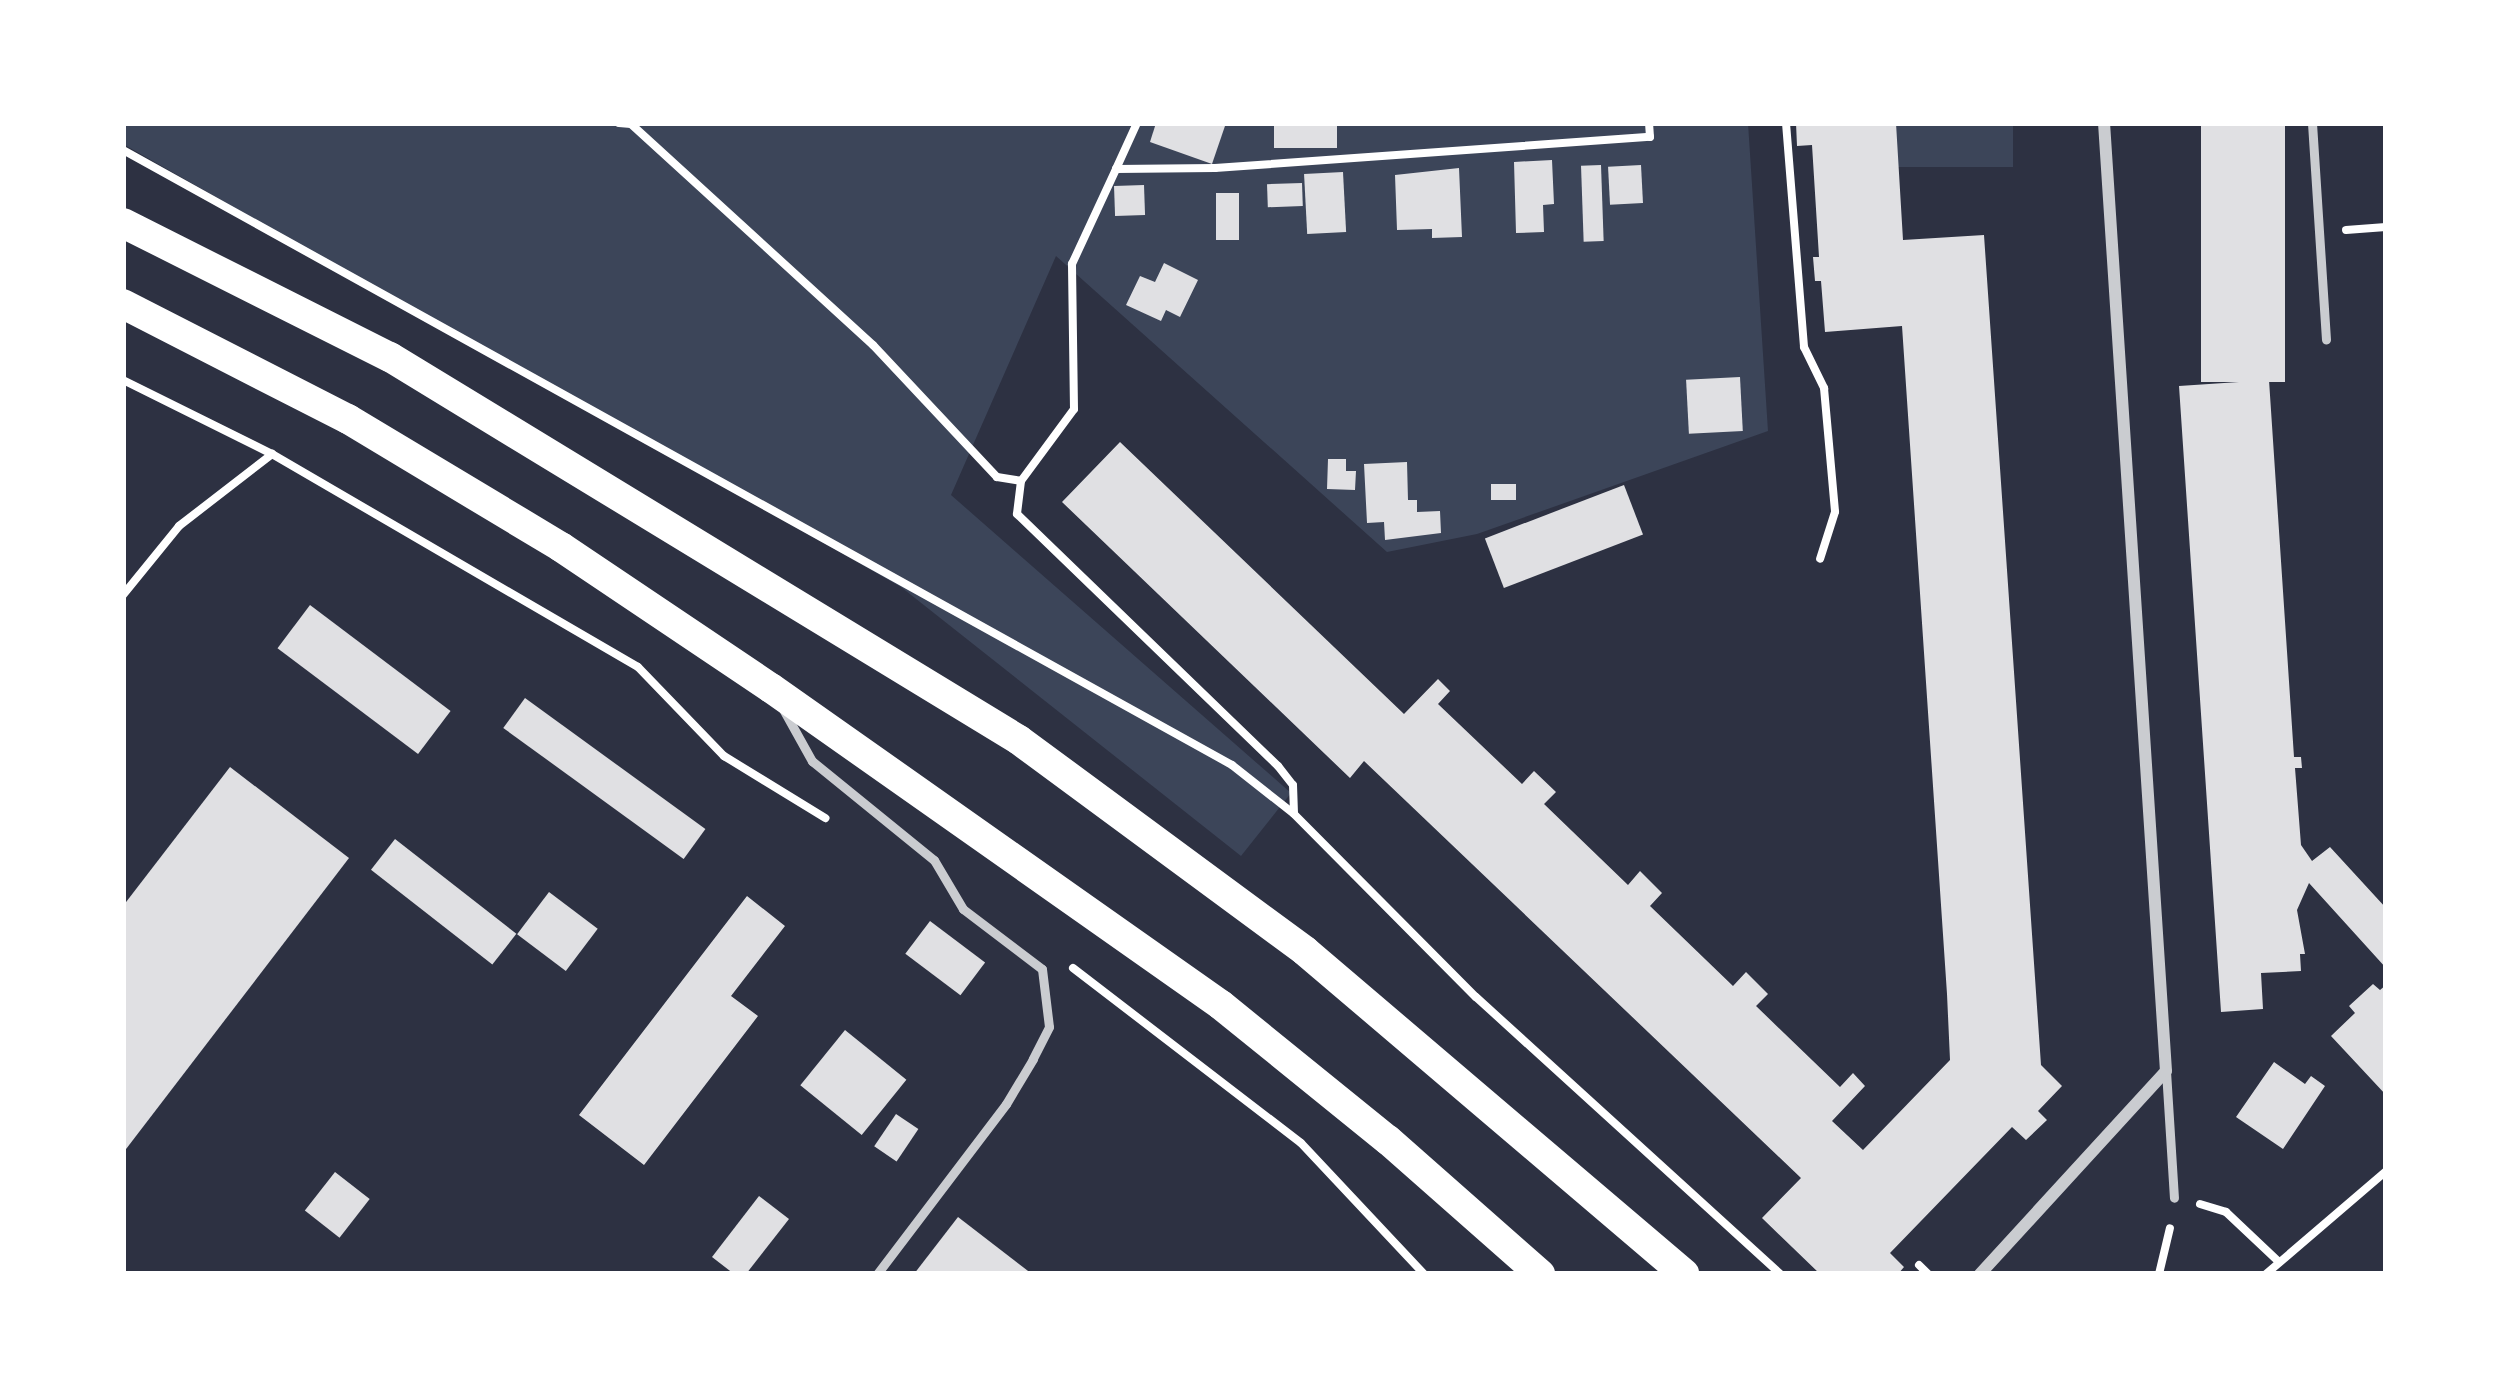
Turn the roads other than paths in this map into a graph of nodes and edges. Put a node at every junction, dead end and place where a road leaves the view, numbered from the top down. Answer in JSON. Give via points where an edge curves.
{"nodes":[{"id":1,"x":2104,"y":123,"type":"edge"},
{"id":2,"x":2312,"y":123,"type":"edge"},
{"id":3,"x":123,"y":223,"type":"edge"},
{"id":4,"x":123,"y":304,"type":"edge"},
{"id":5,"x":2326,"y":340,"type":"dead end"},
{"id":6,"x":771,"y":688,"type":"junction"},
{"id":7,"x":2166,"y":1071,"type":"junction"},
{"id":8,"x":2174,"y":1198,"type":"road end"},
{"id":9,"x":877,"y":1274,"type":"edge"},
{"id":10,"x":1540,"y":1274,"type":"edge"},
{"id":11,"x":1684,"y":1274,"type":"edge"},
{"id":12,"x":1980,"y":1274,"type":"edge"}],
"edges":[{"from":1,"to":7,"type":"street"},
{"from":2,"to":5,"type":"lane"},
{"from":3,"to":11,"type":"main road","via":[[390,357],[1019,740],[1323,965]]},
{"from":4,"to":6,"type":"main road","via":[[348,419],[561,547]]},
{"from":6,"to":9,"type":"lane","via":[[812,761],[934,860],[963,909],[1042,969],[1049,1027],[1006,1104]]},
{"from":6,"to":10,"type":"main road","via":[[1221,1005]]},
{"from":7,"to":8,"type":"lane"},
{"from":7,"to":12,"type":"street"}]}
